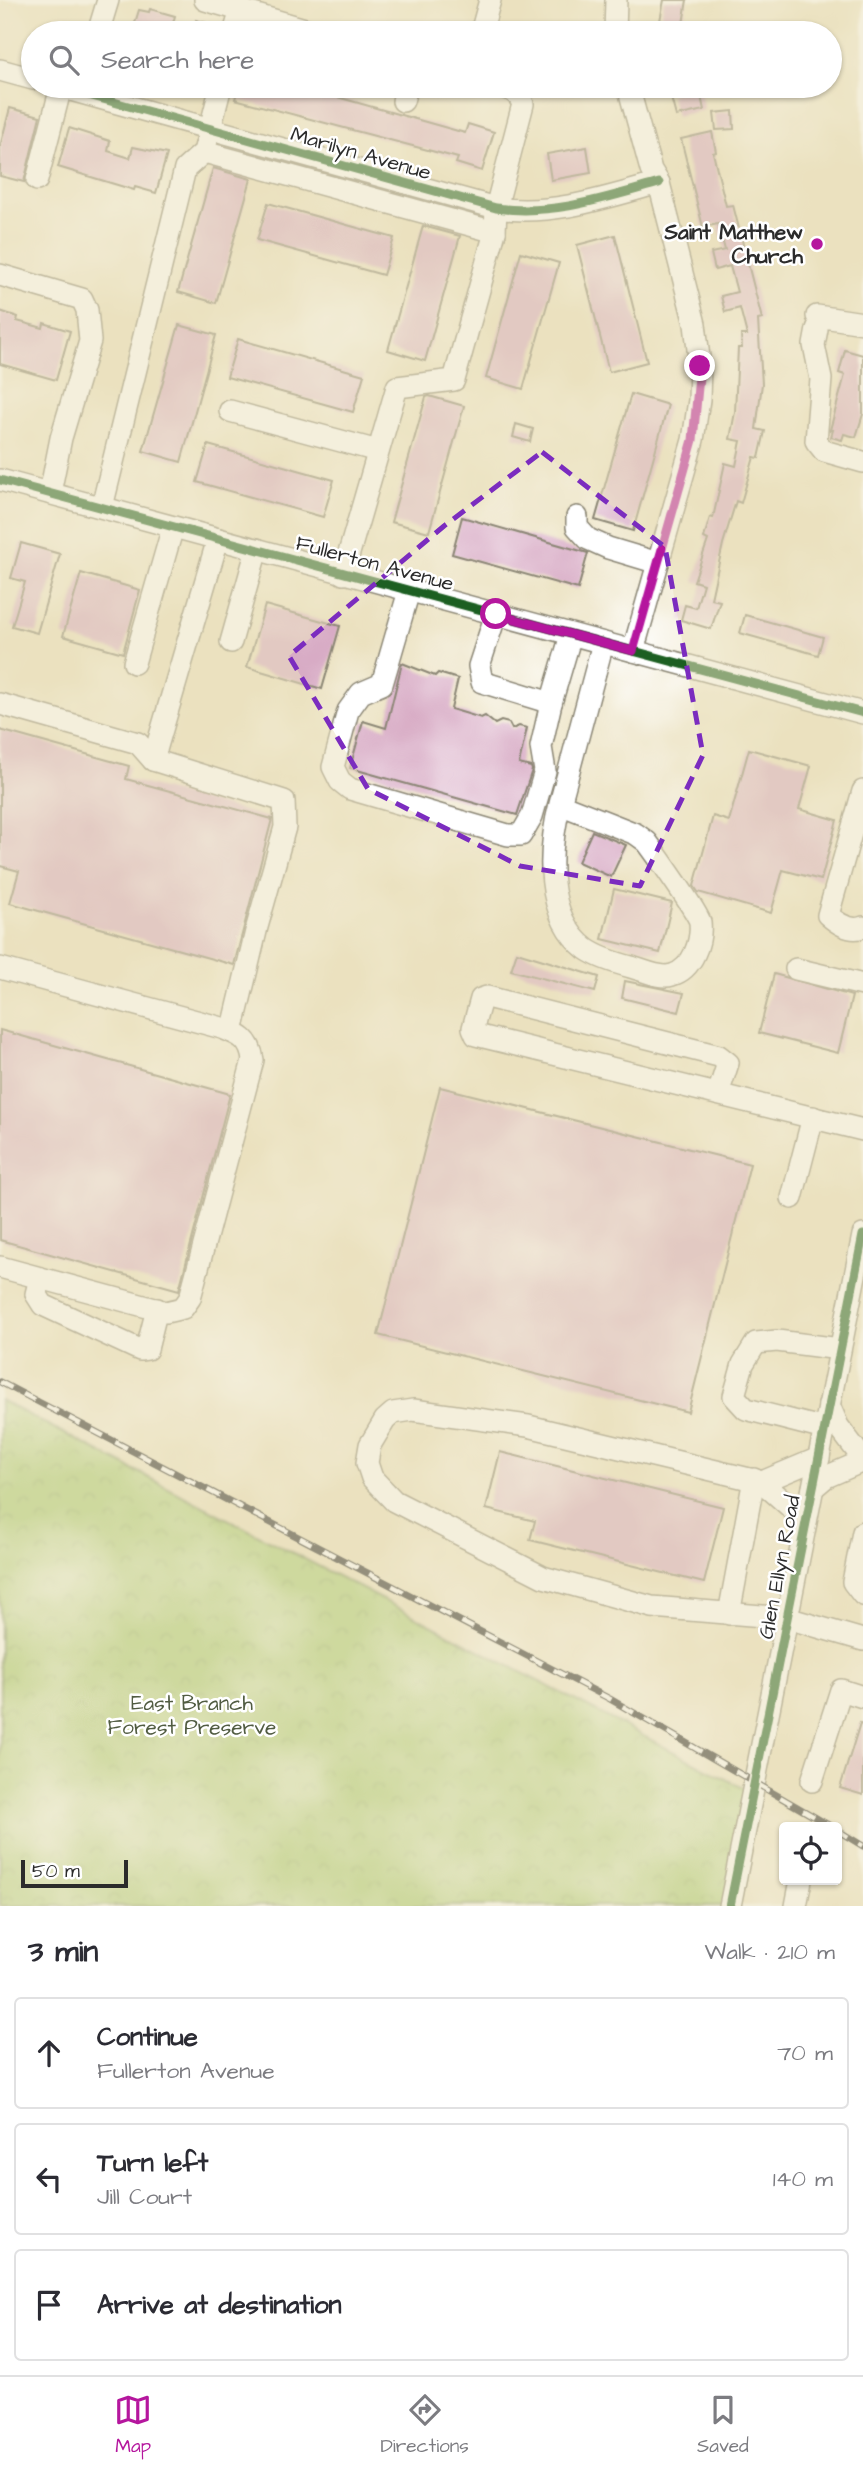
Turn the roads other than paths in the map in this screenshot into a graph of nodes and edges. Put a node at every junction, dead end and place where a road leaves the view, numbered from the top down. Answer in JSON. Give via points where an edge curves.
{"nodes":[{"id":1,"x":108,"y":0,"type":"edge"},
{"id":2,"x":205,"y":0,"type":"edge"},
{"id":3,"x":490,"y":0,"type":"edge"},
{"id":4,"x":616,"y":0,"type":"edge"},
{"id":5,"x":241,"y":10,"type":"junction"},
{"id":6,"x":102,"y":21,"type":"edge"},
{"id":7,"x":238,"y":21,"type":"edge"},
{"id":8,"x":278,"y":21,"type":"edge"},
{"id":9,"x":484,"y":21,"type":"edge"},
{"id":10,"x":615,"y":21,"type":"edge"},
{"id":11,"x":0,"y":70,"type":"edge"},
{"id":12,"x":21,"y":76,"type":"edge"},
{"id":13,"x":66,"y":98,"type":"edge"},
{"id":14,"x":104,"y":98,"type":"edge"},
{"id":15,"x":218,"y":98,"type":"edge"},
{"id":16,"x":520,"y":98,"type":"edge"},
{"id":17,"x":631,"y":98,"type":"edge"},
{"id":18,"x":210,"y":129,"type":"junction"},
{"id":19,"x":204,"y":152,"type":"junction"},
{"id":20,"x":37,"y":180,"type":"dead end"},
{"id":21,"x":659,"y":183,"type":"junction"},
{"id":22,"x":496,"y":208,"type":"junction"},
{"id":23,"x":495,"y":232,"type":"junction"},
{"id":24,"x":0,"y":275,"type":"edge"},
{"id":25,"x":863,"y":323,"type":"edge"},
{"id":26,"x":230,"y":411,"type":"dead end"},
{"id":27,"x":378,"y":451,"type":"junction"},
{"id":28,"x":863,"y":462,"type":"edge"},
{"id":29,"x":0,"y":480,"type":"edge"},
{"id":30,"x":50,"y":493,"type":"junction"},
{"id":31,"x":102,"y":507,"type":"junction"},
{"id":32,"x":577,"y":517,"type":"dead end"},
{"id":33,"x":173,"y":527,"type":"junction"},
{"id":34,"x":218,"y":539,"type":"junction"},
{"id":35,"x":257,"y":549,"type":"junction"},
{"id":36,"x":658,"y":563,"type":"junction"},
{"id":37,"x":343,"y":574,"type":"junction"},
{"id":38,"x":409,"y":591,"type":"junction"},
{"id":39,"x":496,"y":614,"type":"junction"},
{"id":40,"x":571,"y":635,"type":"junction"},
{"id":41,"x":231,"y":642,"type":"dead end"},
{"id":42,"x":603,"y":643,"type":"junction"},
{"id":43,"x":633,"y":651,"type":"junction"},
{"id":44,"x":134,"y":663,"type":"dead end"},
{"id":45,"x":551,"y":703,"type":"junction"},
{"id":46,"x":0,"y":704,"type":"edge"},
{"id":47,"x":863,"y":713,"type":"edge"},
{"id":48,"x":153,"y":760,"type":"junction"},
{"id":49,"x":863,"y":790,"type":"edge"},
{"id":50,"x":560,"y":804,"type":"junction"},
{"id":51,"x":863,"y":928,"type":"edge"},
{"id":52,"x":0,"y":968,"type":"edge"},
{"id":53,"x":796,"y":969,"type":"dead end"},
{"id":54,"x":863,"y":985,"type":"edge"},
{"id":55,"x":232,"y":1032,"type":"junction"},
{"id":56,"x":718,"y":1094,"type":"junction"},
{"id":57,"x":813,"y":1117,"type":"junction"},
{"id":58,"x":863,"y":1130,"type":"edge"},
{"id":59,"x":792,"y":1198,"type":"dead end"},
{"id":60,"x":863,"y":1234,"type":"edge"},
{"id":61,"x":0,"y":1267,"type":"edge"},
{"id":62,"x":40,"y":1278,"type":"junction"},
{"id":63,"x":857,"y":1292,"type":"edge"},
{"id":64,"x":157,"y":1309,"type":"junction"},
{"id":65,"x":841,"y":1349,"type":"junction"},
{"id":66,"x":829,"y":1405,"type":"junction"},
{"id":67,"x":825,"y":1429,"type":"junction"},
{"id":68,"x":819,"y":1458,"type":"junction"},
{"id":69,"x":863,"y":1460,"type":"edge"},
{"id":70,"x":758,"y":1481,"type":"junction"},
{"id":71,"x":813,"y":1488,"type":"junction"},
{"id":72,"x":806,"y":1521,"type":"junction"},
{"id":73,"x":863,"y":1532,"type":"edge"},
{"id":74,"x":863,"y":1595,"type":"edge"},
{"id":75,"x":729,"y":1614,"type":"junction"},
{"id":76,"x":787,"y":1618,"type":"junction"},
{"id":77,"x":863,"y":1640,"type":"edge"},
{"id":78,"x":863,"y":1697,"type":"edge"},
{"id":79,"x":811,"y":1781,"type":"dead end"},
{"id":80,"x":800,"y":1885,"type":"edge"},
{"id":81,"x":730,"y":1906,"type":"edge"},
{"id":82,"x":796,"y":1906,"type":"edge"}],
"edges":[{"from":1,"to":6,"type":"street"},
{"from":2,"to":5,"type":"street"},
{"from":3,"to":9,"type":"street"},
{"from":4,"to":10,"type":"street"},
{"from":5,"to":7,"type":"street"},
{"from":5,"to":8,"type":"street"},
{"from":11,"to":12,"type":"street"},
{"from":13,"to":20,"type":"street"},
{"from":14,"to":18,"type":"street","name":"Marilyn Avenue"},
{"from":15,"to":18,"type":"street"},
{"from":16,"to":22,"type":"street","via":[[523,104]]},
{"from":17,"to":21,"type":"street","via":[[651,170]]},
{"from":18,"to":19,"type":"street"},
{"from":18,"to":22,"type":"street","name":"Marilyn Avenue"},
{"from":19,"to":23,"type":"street"},
{"from":19,"to":31,"type":"street","via":[[185,169]]},
{"from":21,"to":22,"type":"street","name":"Marilyn Avenue","via":[[562,208],[531,212]]},
{"from":21,"to":36,"type":"street","via":[[691,303],[700,366],[693,440]]},
{"from":22,"to":23,"type":"street"},
{"from":23,"to":27,"type":"street","via":[[454,380],[397,387]]},
{"from":24,"to":30,"type":"street","via":[[82,299],[87,310],[90,341]]},
{"from":25,"to":28,"type":"street","via":[[817,322],[814,345],[821,379],[816,441],[824,451]]},
{"from":26,"to":27,"type":"street"},
{"from":27,"to":37,"type":"street"},
{"from":29,"to":30,"type":"street","name":"Fullerton Avenue"},
{"from":30,"to":31,"type":"street","name":"Fullerton Avenue"},
{"from":31,"to":33,"type":"street","name":"Fullerton Avenue"},
{"from":32,"to":36,"type":"street","via":[[577,527],[588,539]]},
{"from":33,"to":34,"type":"street","name":"Fullerton Avenue"},
{"from":33,"to":44,"type":"street"},
{"from":34,"to":35,"type":"street","name":"Fullerton Avenue"},
{"from":34,"to":48,"type":"street"},
{"from":35,"to":37,"type":"street","name":"Fullerton Avenue"},
{"from":35,"to":41,"type":"street"},
{"from":36,"to":43,"type":"street"},
{"from":37,"to":38,"type":"street","name":"Fullerton Avenue"},
{"from":38,"to":39,"type":"street","name":"Fullerton Avenue"},
{"from":38,"to":45,"type":"street","via":[[382,684],[361,693],[348,711],[333,767],[350,789],[521,835],[532,816],[545,771],[541,747]]},
{"from":39,"to":40,"type":"street","name":"Fullerton Avenue"},
{"from":39,"to":45,"type":"street","via":[[479,666],[482,682]]},
{"from":40,"to":42,"type":"street","name":"Fullerton Avenue"},
{"from":40,"to":45,"type":"street"},
{"from":42,"to":43,"type":"street","name":"Fullerton Avenue"},
{"from":42,"to":50,"type":"street"},
{"from":43,"to":47,"type":"street","name":"Fullerton Avenue"},
{"from":46,"to":48,"type":"street","via":[[138,743]]},
{"from":48,"to":55,"type":"street","via":[[284,801],[285,827]]},
{"from":49,"to":51,"type":"street","via":[[828,915],[837,923]]},
{"from":50,"to":50,"type":"street","via":[[551,866],[555,898],[571,932],[587,949],[610,961],[662,975],[683,968],[692,959],[700,936],[699,920],[647,842]]},
{"from":52,"to":55,"type":"street"},
{"from":53,"to":54,"type":"street"},
{"from":55,"to":64,"type":"street","via":[[245,1038],[253,1060],[190,1298],[183,1308]]},
{"from":56,"to":56,"type":"street","via":[[476,1035],[473,1028],[481,999],[719,1056],[728,1063]]},
{"from":56,"to":57,"type":"street"},
{"from":57,"to":58,"type":"street"},
{"from":57,"to":59,"type":"street"},
{"from":60,"to":63,"type":"street","name":"Glen Ellyn Road"},
{"from":61,"to":62,"type":"street"},
{"from":62,"to":64,"type":"street"},
{"from":62,"to":64,"type":"street","via":[[36,1294],[43,1305],[140,1350],[147,1349]]},
{"from":63,"to":65,"type":"street","name":"Glen Ellyn Road"},
{"from":65,"to":66,"type":"street","name":"Glen Ellyn Road"},
{"from":65,"to":67,"type":"street","via":[[756,1343],[743,1364],[734,1396],[746,1409]]},
{"from":66,"to":67,"type":"street","name":"Glen Ellyn Road"},
{"from":66,"to":69,"type":"street"},
{"from":67,"to":68,"type":"street","name":"Glen Ellyn Road"},
{"from":68,"to":70,"type":"street"},
{"from":68,"to":71,"type":"street","name":"Glen Ellyn Road"},
{"from":69,"to":71,"type":"street"},
{"from":70,"to":72,"type":"street"},
{"from":70,"to":75,"type":"street"},
{"from":70,"to":75,"type":"street","via":[[528,1426],[413,1410],[393,1413],[370,1445],[367,1463],[383,1492],[509,1562],[621,1600]]},
{"from":71,"to":72,"type":"street","name":"Glen Ellyn Road"},
{"from":72,"to":76,"type":"street","name":"Glen Ellyn Road"},
{"from":73,"to":74,"type":"street","via":[[853,1581]]},
{"from":75,"to":76,"type":"street"},
{"from":76,"to":77,"type":"street"},
{"from":76,"to":81,"type":"street","name":"Glen Ellyn Road"},
{"from":78,"to":79,"type":"street","via":[[841,1690]]},
{"from":80,"to":82,"type":"street"}]}
